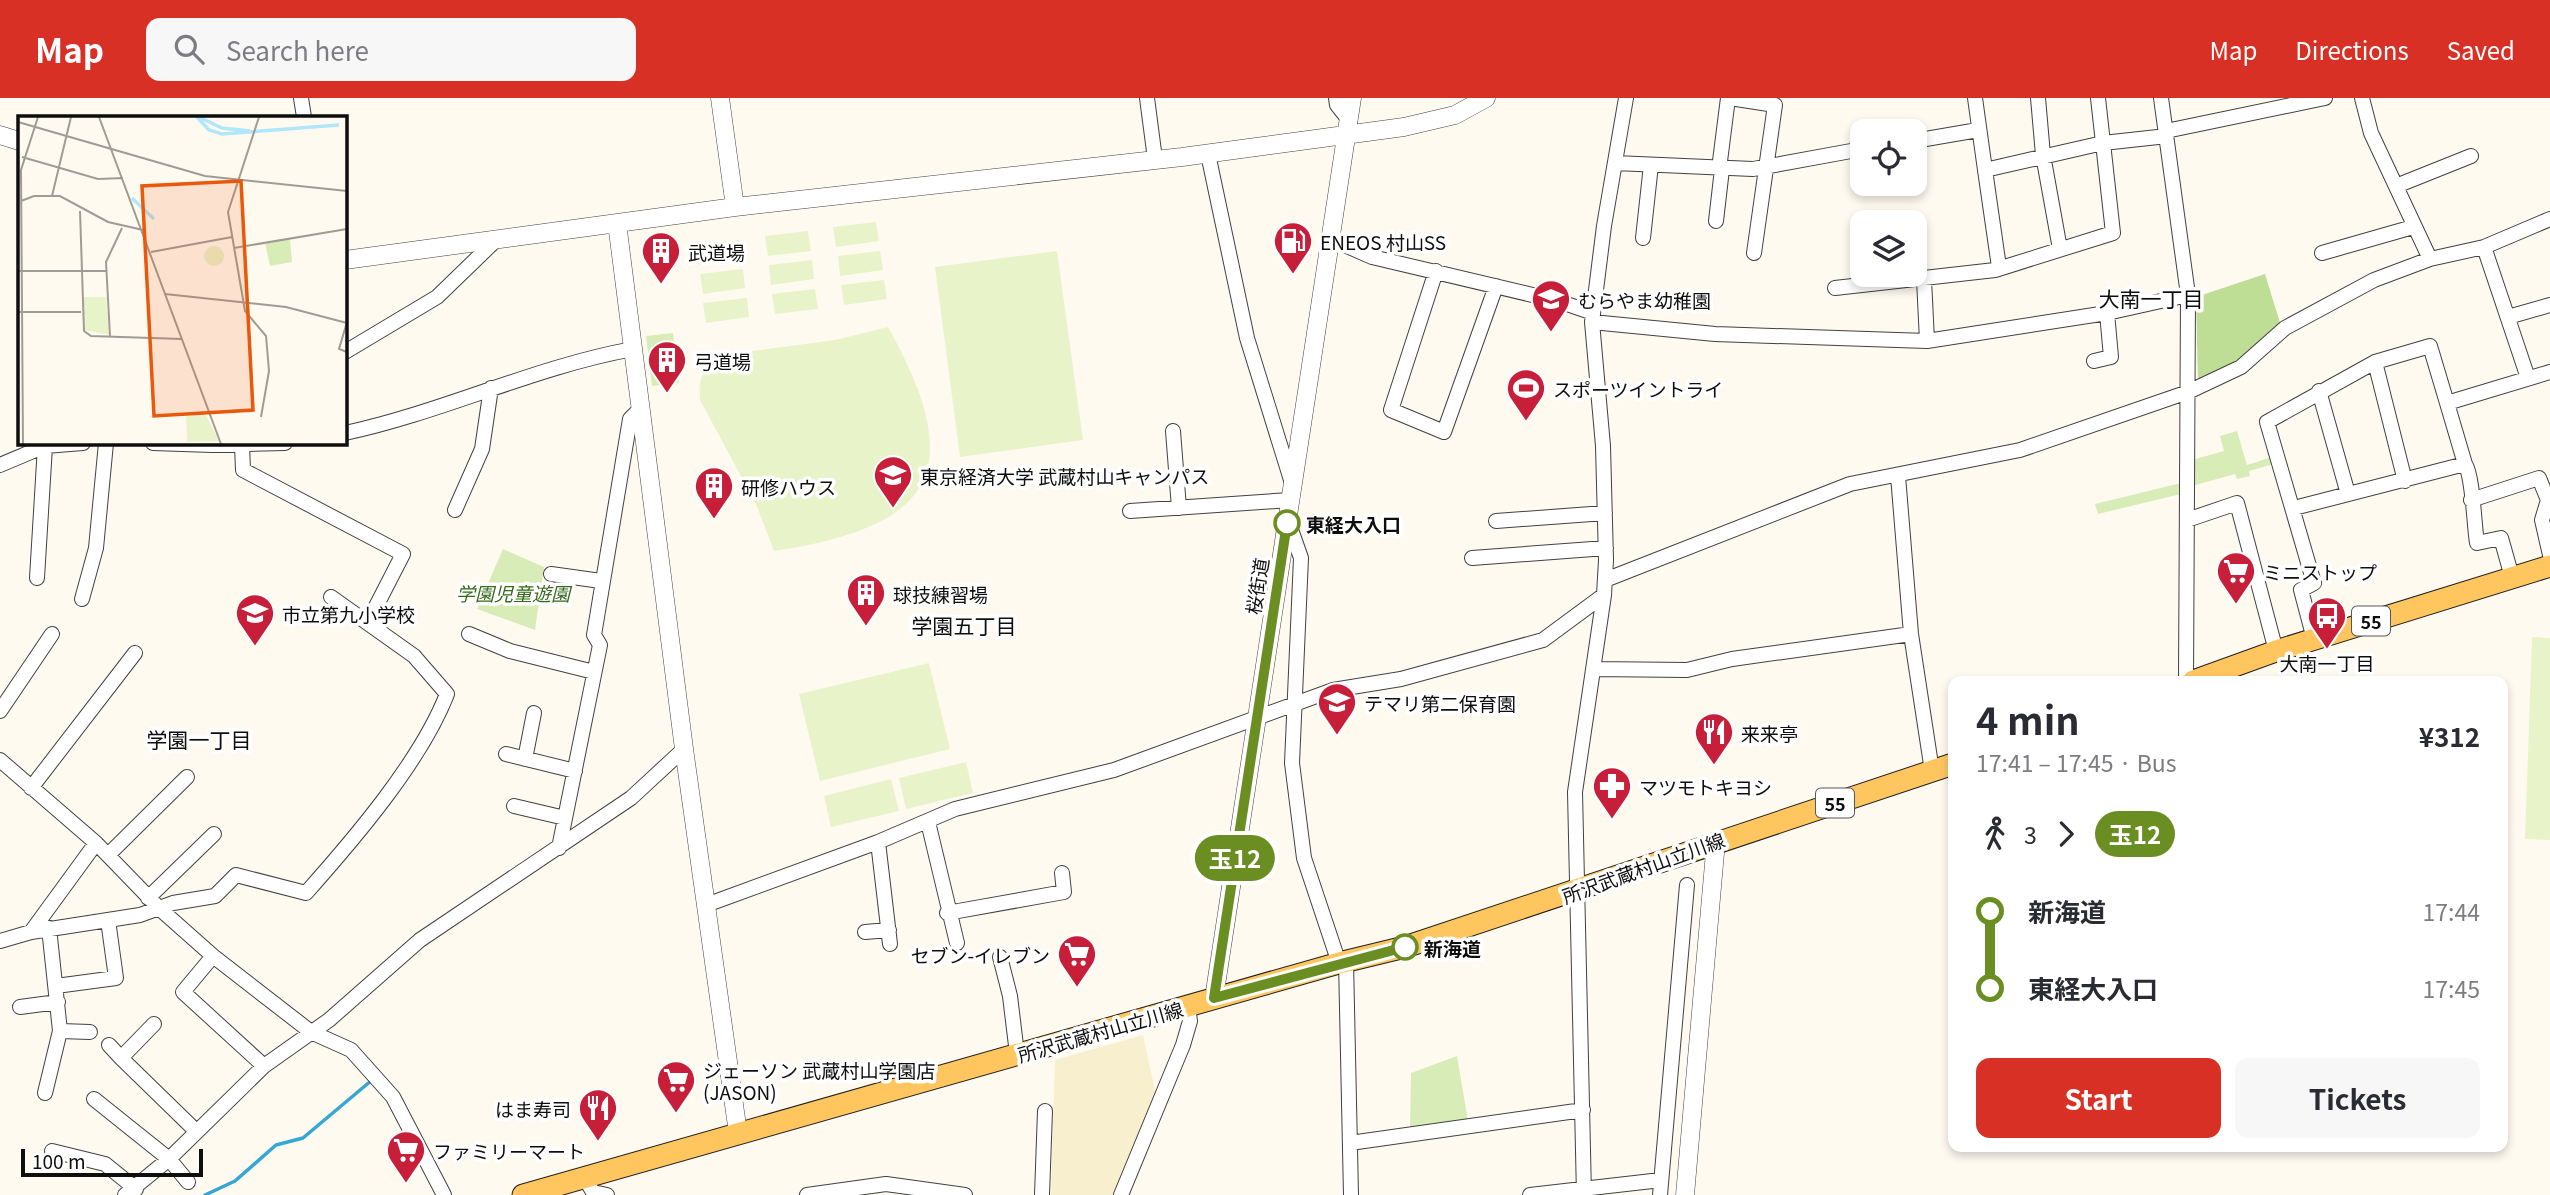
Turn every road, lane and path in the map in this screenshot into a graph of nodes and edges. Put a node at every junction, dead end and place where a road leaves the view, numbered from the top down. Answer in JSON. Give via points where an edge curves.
{"nodes":[{"id":1,"x":301,"y":98,"type":"edge"},
{"id":2,"x":720,"y":98,"type":"edge"},
{"id":3,"x":1147,"y":98,"type":"edge"},
{"id":4,"x":1336,"y":98,"type":"edge"},
{"id":5,"x":1352,"y":98,"type":"edge"},
{"id":6,"x":1486,"y":98,"type":"edge"},
{"id":7,"x":1626,"y":98,"type":"edge"},
{"id":8,"x":1736,"y":98,"type":"edge"},
{"id":9,"x":1975,"y":98,"type":"edge"},
{"id":10,"x":2038,"y":98,"type":"edge"},
{"id":11,"x":2098,"y":98,"type":"edge"},
{"id":12,"x":2161,"y":98,"type":"edge"},
{"id":13,"x":2325,"y":98,"type":"edge"},
{"id":14,"x":2362,"y":98,"type":"edge"},
{"id":15,"x":303,"y":116,"type":"edge"},
{"id":16,"x":1348,"y":127,"type":"junction"},
{"id":17,"x":1978,"y":130,"type":"junction"},
{"id":18,"x":2167,"y":133,"type":"junction"},
{"id":19,"x":0,"y":135,"type":"edge"},
{"id":20,"x":1927,"y":139,"type":"edge"},
{"id":21,"x":18,"y":141,"type":"edge"},
{"id":22,"x":2103,"y":144,"type":"junction"},
{"id":23,"x":1850,"y":152,"type":"edge"},
{"id":24,"x":1208,"y":154,"type":"junction"},
{"id":25,"x":2043,"y":155,"type":"junction"},
{"id":26,"x":2471,"y":156,"type":"dead end"},
{"id":27,"x":1155,"y":159,"type":"junction"},
{"id":28,"x":1615,"y":163,"type":"junction"},
{"id":29,"x":1651,"y":165,"type":"junction"},
{"id":30,"x":1721,"y":169,"type":"junction"},
{"id":31,"x":1766,"y":169,"type":"junction"},
{"id":32,"x":1984,"y":170,"type":"junction"},
{"id":33,"x":2396,"y":186,"type":"junction"},
{"id":34,"x":735,"y":207,"type":"junction"},
{"id":35,"x":2550,"y":219,"type":"edge"},
{"id":36,"x":1716,"y":221,"type":"dead end"},
{"id":37,"x":617,"y":223,"type":"junction"},
{"id":38,"x":2413,"y":227,"type":"junction"},
{"id":39,"x":1643,"y":238,"type":"dead end"},
{"id":40,"x":498,"y":239,"type":"junction"},
{"id":41,"x":1331,"y":240,"type":"junction"},
{"id":42,"x":2484,"y":247,"type":"junction"},
{"id":43,"x":2060,"y":249,"type":"junction"},
{"id":44,"x":1754,"y":253,"type":"dead end"},
{"id":45,"x":2322,"y":253,"type":"dead end"},
{"id":46,"x":2430,"y":259,"type":"junction"},
{"id":47,"x":346,"y":260,"type":"edge"},
{"id":48,"x":1999,"y":267,"type":"junction"},
{"id":49,"x":1436,"y":271,"type":"junction"},
{"id":50,"x":1927,"y":279,"type":"edge"},
{"id":51,"x":1496,"y":285,"type":"junction"},
{"id":52,"x":1850,"y":286,"type":"edge"},
{"id":53,"x":1924,"y":287,"type":"edge"},
{"id":54,"x":1835,"y":288,"type":"dead end"},
{"id":55,"x":2188,"y":295,"type":"junction"},
{"id":56,"x":2550,"y":305,"type":"edge"},
{"id":57,"x":2107,"y":313,"type":"junction"},
{"id":58,"x":1593,"y":317,"type":"junction"},
{"id":59,"x":2508,"y":317,"type":"junction"},
{"id":60,"x":1927,"y":341,"type":"junction"},
{"id":61,"x":633,"y":349,"type":"junction"},
{"id":62,"x":346,"y":351,"type":"edge"},
{"id":63,"x":2094,"y":361,"type":"dead end"},
{"id":64,"x":2375,"y":362,"type":"junction"},
{"id":65,"x":2550,"y":372,"type":"edge"},
{"id":66,"x":2528,"y":378,"type":"junction"},
{"id":67,"x":491,"y":388,"type":"junction"},
{"id":68,"x":2188,"y":391,"type":"junction"},
{"id":69,"x":2319,"y":391,"type":"junction"},
{"id":70,"x":2447,"y":404,"type":"junction"},
{"id":71,"x":640,"y":409,"type":"junction"},
{"id":72,"x":1173,"y":431,"type":"dead end"},
{"id":73,"x":346,"y":433,"type":"edge"},
{"id":74,"x":70,"y":444,"type":"edge"},
{"id":75,"x":106,"y":444,"type":"edge"},
{"id":76,"x":242,"y":444,"type":"edge"},
{"id":77,"x":45,"y":446,"type":"junction"},
{"id":78,"x":0,"y":464,"type":"edge"},
{"id":79,"x":2465,"y":464,"type":"junction"},
{"id":80,"x":1898,"y":476,"type":"junction"},
{"id":81,"x":2405,"y":481,"type":"junction"},
{"id":82,"x":1292,"y":493,"type":"junction"},
{"id":83,"x":2348,"y":494,"type":"junction"},
{"id":84,"x":2471,"y":500,"type":"junction"},
{"id":85,"x":1179,"y":508,"type":"junction"},
{"id":86,"x":2294,"y":508,"type":"junction"},
{"id":87,"x":455,"y":510,"type":"dead end"},
{"id":88,"x":1130,"y":511,"type":"dead end"},
{"id":89,"x":1605,"y":513,"type":"junction"},
{"id":90,"x":1288,"y":520,"type":"junction"},
{"id":91,"x":1496,"y":520,"type":"dead end"},
{"id":92,"x":2187,"y":520,"type":"junction"},
{"id":93,"x":1606,"y":548,"type":"junction"},
{"id":94,"x":2550,"y":555,"type":"edge"},
{"id":95,"x":1472,"y":558,"type":"dead end"},
{"id":96,"x":2550,"y":566,"type":"edge"},
{"id":97,"x":551,"y":574,"type":"dead end"},
{"id":98,"x":2512,"y":577,"type":"junction"},
{"id":99,"x":37,"y":578,"type":"dead end"},
{"id":100,"x":601,"y":582,"type":"junction"},
{"id":101,"x":1605,"y":588,"type":"junction"},
{"id":102,"x":331,"y":597,"type":"dead end"},
{"id":103,"x":82,"y":599,"type":"dead end"},
{"id":104,"x":368,"y":622,"type":"junction"},
{"id":105,"x":52,"y":634,"type":"dead end"},
{"id":106,"x":469,"y":634,"type":"dead end"},
{"id":107,"x":1911,"y":634,"type":"junction"},
{"id":108,"x":2314,"y":639,"type":"junction"},
{"id":109,"x":2276,"y":651,"type":"junction"},
{"id":110,"x":135,"y":653,"type":"dead end"},
{"id":111,"x":1593,"y":669,"type":"junction"},
{"id":112,"x":594,"y":672,"type":"junction"},
{"id":113,"x":2186,"y":676,"type":"edge"},
{"id":114,"x":2207,"y":676,"type":"edge"},
{"id":115,"x":1296,"y":706,"type":"junction"},
{"id":116,"x":0,"y":711,"type":"edge"},
{"id":117,"x":534,"y":713,"type":"dead end"},
{"id":118,"x":1255,"y":719,"type":"junction"},
{"id":119,"x":684,"y":749,"type":"junction"},
{"id":120,"x":506,"y":754,"type":"dead end"},
{"id":121,"x":525,"y":759,"type":"junction"},
{"id":122,"x":0,"y":760,"type":"edge"},
{"id":123,"x":1948,"y":766,"type":"edge"},
{"id":124,"x":575,"y":771,"type":"junction"},
{"id":125,"x":1932,"y":771,"type":"junction"},
{"id":126,"x":187,"y":777,"type":"dead end"},
{"id":127,"x":30,"y":788,"type":"junction"},
{"id":128,"x":514,"y":806,"type":"dead end"},
{"id":129,"x":565,"y":818,"type":"junction"},
{"id":130,"x":928,"y":822,"type":"junction"},
{"id":131,"x":214,"y":834,"type":"dead end"},
{"id":132,"x":1716,"y":841,"type":"junction"},
{"id":133,"x":878,"y":842,"type":"junction"},
{"id":134,"x":96,"y":843,"type":"junction"},
{"id":135,"x":559,"y":848,"type":"junction"},
{"id":136,"x":107,"y":855,"type":"junction"},
{"id":137,"x":1062,"y":873,"type":"dead end"},
{"id":138,"x":1687,"y":885,"type":"dead end"},
{"id":139,"x":1575,"y":892,"type":"junction"},
{"id":140,"x":148,"y":898,"type":"junction"},
{"id":141,"x":706,"y":905,"type":"junction"},
{"id":142,"x":160,"y":909,"type":"junction"},
{"id":143,"x":947,"y":912,"type":"junction"},
{"id":144,"x":108,"y":920,"type":"junction"},
{"id":145,"x":49,"y":928,"type":"junction"},
{"id":146,"x":31,"y":932,"type":"junction"},
{"id":147,"x":865,"y":932,"type":"dead end"},
{"id":148,"x":0,"y":942,"type":"edge"},
{"id":149,"x":957,"y":943,"type":"dead end"},
{"id":150,"x":213,"y":956,"type":"junction"},
{"id":151,"x":1000,"y":957,"type":"dead end"},
{"id":152,"x":1343,"y":962,"type":"junction"},
{"id":153,"x":56,"y":986,"type":"junction"},
{"id":154,"x":1214,"y":998,"type":"junction"},
{"id":155,"x":58,"y":1002,"type":"junction"},
{"id":156,"x":1188,"y":1006,"type":"junction"},
{"id":157,"x":20,"y":1007,"type":"dead end"},
{"id":158,"x":154,"y":1024,"type":"dead end"},
{"id":159,"x":1675,"y":1030,"type":"junction"},
{"id":160,"x":60,"y":1031,"type":"junction"},
{"id":161,"x":1699,"y":1031,"type":"junction"},
{"id":162,"x":90,"y":1032,"type":"dead end"},
{"id":163,"x":311,"y":1032,"type":"junction"},
{"id":164,"x":108,"y":1045,"type":"dead end"},
{"id":165,"x":1017,"y":1054,"type":"junction"},
{"id":166,"x":121,"y":1058,"type":"junction"},
{"id":167,"x":264,"y":1066,"type":"junction"},
{"id":168,"x":45,"y":1093,"type":"dead end"},
{"id":169,"x":94,"y":1098,"type":"dead end"},
{"id":170,"x":1583,"y":1110,"type":"junction"},
{"id":171,"x":1045,"y":1111,"type":"dead end"},
{"id":172,"x":196,"y":1131,"type":"junction"},
{"id":173,"x":738,"y":1133,"type":"junction"},
{"id":174,"x":1350,"y":1143,"type":"junction"},
{"id":175,"x":52,"y":1152,"type":"dead end"},
{"id":176,"x":169,"y":1159,"type":"junction"},
{"id":177,"x":584,"y":1177,"type":"junction"},
{"id":178,"x":188,"y":1182,"type":"dead end"},
{"id":179,"x":1661,"y":1188,"type":"edge"},
{"id":180,"x":130,"y":1192,"type":"edge"},
{"id":181,"x":1584,"y":1193,"type":"edge"},
{"id":182,"x":828,"y":1194,"type":"edge"},
{"id":183,"x":444,"y":1195,"type":"edge"},
{"id":184,"x":523,"y":1195,"type":"edge"},
{"id":185,"x":607,"y":1195,"type":"edge"},
{"id":186,"x":807,"y":1195,"type":"edge"},
{"id":187,"x":965,"y":1195,"type":"edge"},
{"id":188,"x":1042,"y":1195,"type":"edge"},
{"id":189,"x":1121,"y":1195,"type":"edge"},
{"id":190,"x":1351,"y":1195,"type":"edge"},
{"id":191,"x":1530,"y":1195,"type":"edge"},
{"id":192,"x":1685,"y":1195,"type":"edge"}],
"edges":[{"from":1,"to":15,"type":"street"},
{"from":2,"to":34,"type":"street"},
{"from":3,"to":27,"type":"street"},
{"from":4,"to":16,"type":"street"},
{"from":5,"to":16,"type":"street","name":"桜街道"},
{"from":6,"to":16,"type":"street","via":[[1439,120]]},
{"from":7,"to":28,"type":"street"},
{"from":8,"to":30,"type":"street"},
{"from":8,"to":31,"type":"street","via":[[1775,105]]},
{"from":9,"to":17,"type":"street"},
{"from":10,"to":25,"type":"street"},
{"from":11,"to":22,"type":"street"},
{"from":12,"to":18,"type":"street"},
{"from":13,"to":18,"type":"street"},
{"from":14,"to":33,"type":"street","via":[[2371,133]]},
{"from":16,"to":24,"type":"street"},
{"from":16,"to":41,"type":"street","name":"桜街道"},
{"from":17,"to":20,"type":"street"},
{"from":17,"to":32,"type":"street"},
{"from":18,"to":22,"type":"street"},
{"from":18,"to":55,"type":"street"},
{"from":19,"to":21,"type":"street"},
{"from":22,"to":25,"type":"street"},
{"from":22,"to":43,"type":"street","via":[[2113,233]]},
{"from":23,"to":31,"type":"street"},
{"from":24,"to":27,"type":"street"},
{"from":24,"to":82,"type":"street","via":[[1247,338]]},
{"from":25,"to":32,"type":"street"},
{"from":25,"to":43,"type":"street"},
{"from":26,"to":33,"type":"street"},
{"from":27,"to":34,"type":"street"},
{"from":28,"to":29,"type":"street"},
{"from":28,"to":58,"type":"street"},
{"from":29,"to":30,"type":"street"},
{"from":29,"to":39,"type":"street"},
{"from":30,"to":31,"type":"street"},
{"from":30,"to":36,"type":"street"},
{"from":31,"to":44,"type":"street"},
{"from":32,"to":48,"type":"street"},
{"from":33,"to":38,"type":"street"},
{"from":34,"to":37,"type":"street"},
{"from":35,"to":42,"type":"street"},
{"from":37,"to":40,"type":"street"},
{"from":37,"to":61,"type":"street"},
{"from":38,"to":45,"type":"street"},
{"from":38,"to":46,"type":"street"},
{"from":40,"to":47,"type":"street"},
{"from":40,"to":62,"type":"street","via":[[437,297]]},
{"from":41,"to":49,"type":"street","via":[[1372,257]]},
{"from":41,"to":82,"type":"street","name":"桜街道"},
{"from":42,"to":46,"type":"street"},
{"from":42,"to":59,"type":"street"},
{"from":43,"to":48,"type":"street"},
{"from":46,"to":68,"type":"street","via":[[2374,280],[2285,328],[2241,367]]},
{"from":48,"to":50,"type":"street"},
{"from":49,"to":51,"type":"street"},
{"from":49,"to":51,"type":"street","via":[[1391,411],[1444,432]]},
{"from":51,"to":58,"type":"street"},
{"from":52,"to":54,"type":"street"},
{"from":53,"to":60,"type":"street"},
{"from":55,"to":57,"type":"street"},
{"from":55,"to":68,"type":"street"},
{"from":56,"to":59,"type":"street"},
{"from":57,"to":60,"type":"street"},
{"from":57,"to":63,"type":"street","via":[[2111,357]]},
{"from":58,"to":60,"type":"street","via":[[1715,334]]},
{"from":58,"to":89,"type":"street"},
{"from":59,"to":66,"type":"street"},
{"from":61,"to":67,"type":"street","via":[[584,358]]},
{"from":61,"to":71,"type":"street"},
{"from":64,"to":69,"type":"street"},
{"from":64,"to":70,"type":"street","via":[[2430,346]]},
{"from":64,"to":81,"type":"street"},
{"from":65,"to":66,"type":"street"},
{"from":66,"to":70,"type":"street"},
{"from":67,"to":73,"type":"street"},
{"from":67,"to":87,"type":"street","via":[[482,449]]},
{"from":68,"to":80,"type":"street","via":[[2020,450]]},
{"from":68,"to":92,"type":"street"},
{"from":69,"to":83,"type":"street"},
{"from":69,"to":86,"type":"street","via":[[2267,422]]},
{"from":70,"to":79,"type":"street"},
{"from":71,"to":100,"type":"street","via":[[631,419]]},
{"from":71,"to":119,"type":"street"},
{"from":72,"to":85,"type":"street"},
{"from":74,"to":77,"type":"street"},
{"from":75,"to":103,"type":"street","via":[[96,548]]},
{"from":76,"to":104,"type":"street","via":[[243,470],[403,554]]},
{"from":77,"to":78,"type":"street"},
{"from":77,"to":99,"type":"street"},
{"from":79,"to":81,"type":"street"},
{"from":79,"to":84,"type":"street","via":[[2471,473]]},
{"from":80,"to":101,"type":"street","via":[[1850,484]]},
{"from":80,"to":107,"type":"street"},
{"from":81,"to":83,"type":"street"},
{"from":82,"to":85,"type":"street"},
{"from":82,"to":90,"type":"street","name":"桜街道"},
{"from":83,"to":86,"type":"street"},
{"from":84,"to":94,"type":"street","via":[[2539,478],[2548,500],[2542,520]]},
{"from":84,"to":98,"type":"street","via":[[2477,544],[2501,538]]},
{"from":85,"to":88,"type":"street"},
{"from":86,"to":108,"type":"street","via":[[2314,583],[2301,590]]},
{"from":89,"to":91,"type":"street"},
{"from":89,"to":93,"type":"street"},
{"from":90,"to":115,"type":"street","via":[[1301,558]]},
{"from":90,"to":118,"type":"street","name":"桜街道"},
{"from":92,"to":109,"type":"street","via":[[2237,503]]},
{"from":92,"to":113,"type":"street"},
{"from":93,"to":95,"type":"street"},
{"from":93,"to":101,"type":"street"},
{"from":96,"to":98,"type":"main road","number":"55"},
{"from":97,"to":100,"type":"street"},
{"from":98,"to":108,"type":"main road","number":"55"},
{"from":100,"to":112,"type":"street","via":[[594,635],[600,645]]},
{"from":101,"to":111,"type":"street"},
{"from":101,"to":115,"type":"street","via":[[1543,640],[1401,679],[1334,690]]},
{"from":102,"to":104,"type":"street"},
{"from":104,"to":142,"type":"street","via":[[414,656],[447,694],[436,720],[354,839],[306,894],[236,875],[215,897]]},
{"from":105,"to":116,"type":"street"},
{"from":106,"to":112,"type":"street","via":[[510,651]]},
{"from":107,"to":111,"type":"street","via":[[1732,659],[1687,670]]},
{"from":107,"to":125,"type":"street"},
{"from":108,"to":109,"type":"main road","number":"55"},
{"from":109,"to":114,"type":"main road","number":"55"},
{"from":110,"to":127,"type":"street"},
{"from":111,"to":139,"type":"street","via":[[1575,792]]},
{"from":112,"to":124,"type":"street"},
{"from":115,"to":118,"type":"street"},
{"from":115,"to":152,"type":"street","via":[[1292,762],[1304,858]]},
{"from":117,"to":121,"type":"street"},
{"from":118,"to":130,"type":"street","via":[[1114,770],[956,809]]},
{"from":118,"to":154,"type":"street","name":"桜街道"},
{"from":119,"to":135,"type":"street","via":[[631,798]]},
{"from":119,"to":141,"type":"street"},
{"from":120,"to":121,"type":"street"},
{"from":121,"to":124,"type":"street"},
{"from":122,"to":127,"type":"street"},
{"from":123,"to":125,"type":"main road","name":"所沢武蔵村山立川線","number":"55"},
{"from":124,"to":129,"type":"street"},
{"from":125,"to":132,"type":"main road","name":"所沢武蔵村山立川線","number":"55"},
{"from":126,"to":136,"type":"street"},
{"from":127,"to":134,"type":"street"},
{"from":128,"to":129,"type":"street"},
{"from":129,"to":135,"type":"street"},
{"from":130,"to":133,"type":"street"},
{"from":130,"to":143,"type":"street"},
{"from":131,"to":140,"type":"street"},
{"from":132,"to":139,"type":"main road","name":"所沢武蔵村山立川線","number":"55"},
{"from":132,"to":161,"type":"street"},
{"from":133,"to":141,"type":"street"},
{"from":133,"to":147,"type":"street","via":[[889,937]]},
{"from":134,"to":136,"type":"street"},
{"from":134,"to":146,"type":"street"},
{"from":135,"to":163,"type":"street","via":[[420,940]]},
{"from":136,"to":140,"type":"street"},
{"from":137,"to":143,"type":"street","via":[[1064,892]]},
{"from":138,"to":159,"type":"street"},
{"from":139,"to":152,"type":"main road","name":"所沢武蔵村山立川線","number":"55","via":[[1405,947]]},
{"from":139,"to":170,"type":"street"},
{"from":140,"to":142,"type":"street"},
{"from":141,"to":173,"type":"street"},
{"from":142,"to":144,"type":"street"},
{"from":142,"to":150,"type":"street"},
{"from":143,"to":149,"type":"street"},
{"from":144,"to":145,"type":"street"},
{"from":144,"to":153,"type":"street","via":[[116,978]]},
{"from":145,"to":146,"type":"street"},
{"from":145,"to":153,"type":"street"},
{"from":146,"to":148,"type":"street"},
{"from":150,"to":163,"type":"street"},
{"from":150,"to":167,"type":"street","via":[[183,992]]},
{"from":151,"to":165,"type":"street"},
{"from":152,"to":154,"type":"main road","name":"所沢武蔵村山立川線","number":"55"},
{"from":152,"to":174,"type":"street"},
{"from":153,"to":155,"type":"street"},
{"from":154,"to":156,"type":"main road","name":"所沢武蔵村山立川線","number":"55"},
{"from":155,"to":157,"type":"street"},
{"from":155,"to":160,"type":"street"},
{"from":156,"to":165,"type":"main road","name":"所沢武蔵村山立川線","number":"55"},
{"from":156,"to":189,"type":"street","via":[[1190,1020],[1182,1045]]},
{"from":158,"to":166,"type":"street"},
{"from":159,"to":161,"type":"street"},
{"from":159,"to":179,"type":"street"},
{"from":160,"to":162,"type":"street"},
{"from":160,"to":168,"type":"street"},
{"from":161,"to":192,"type":"street"},
{"from":163,"to":167,"type":"street"},
{"from":163,"to":183,"type":"street","via":[[351,1050],[374,1073],[393,1097]]},
{"from":164,"to":166,"type":"street"},
{"from":165,"to":173,"type":"main road","name":"所沢武蔵村山立川線","number":"55"},
{"from":166,"to":172,"type":"street"},
{"from":167,"to":172,"type":"street"},
{"from":169,"to":176,"type":"street"},
{"from":170,"to":174,"type":"street"},
{"from":170,"to":181,"type":"street"},
{"from":171,"to":188,"type":"street"},
{"from":172,"to":176,"type":"street"},
{"from":173,"to":177,"type":"main road","name":"所沢武蔵村山立川線","number":"55"},
{"from":174,"to":190,"type":"street"},
{"from":175,"to":180,"type":"street","via":[[104,1164]]},
{"from":176,"to":178,"type":"street"},
{"from":176,"to":180,"type":"street"},
{"from":177,"to":184,"type":"main road","name":"所沢武蔵村山立川線","number":"55"},
{"from":177,"to":185,"type":"street","via":[[593,1192]]},
{"from":179,"to":181,"type":"street"},
{"from":181,"to":191,"type":"street"},
{"from":182,"to":186,"type":"street"},
{"from":182,"to":187,"type":"street","via":[[886,1184]]}]}
